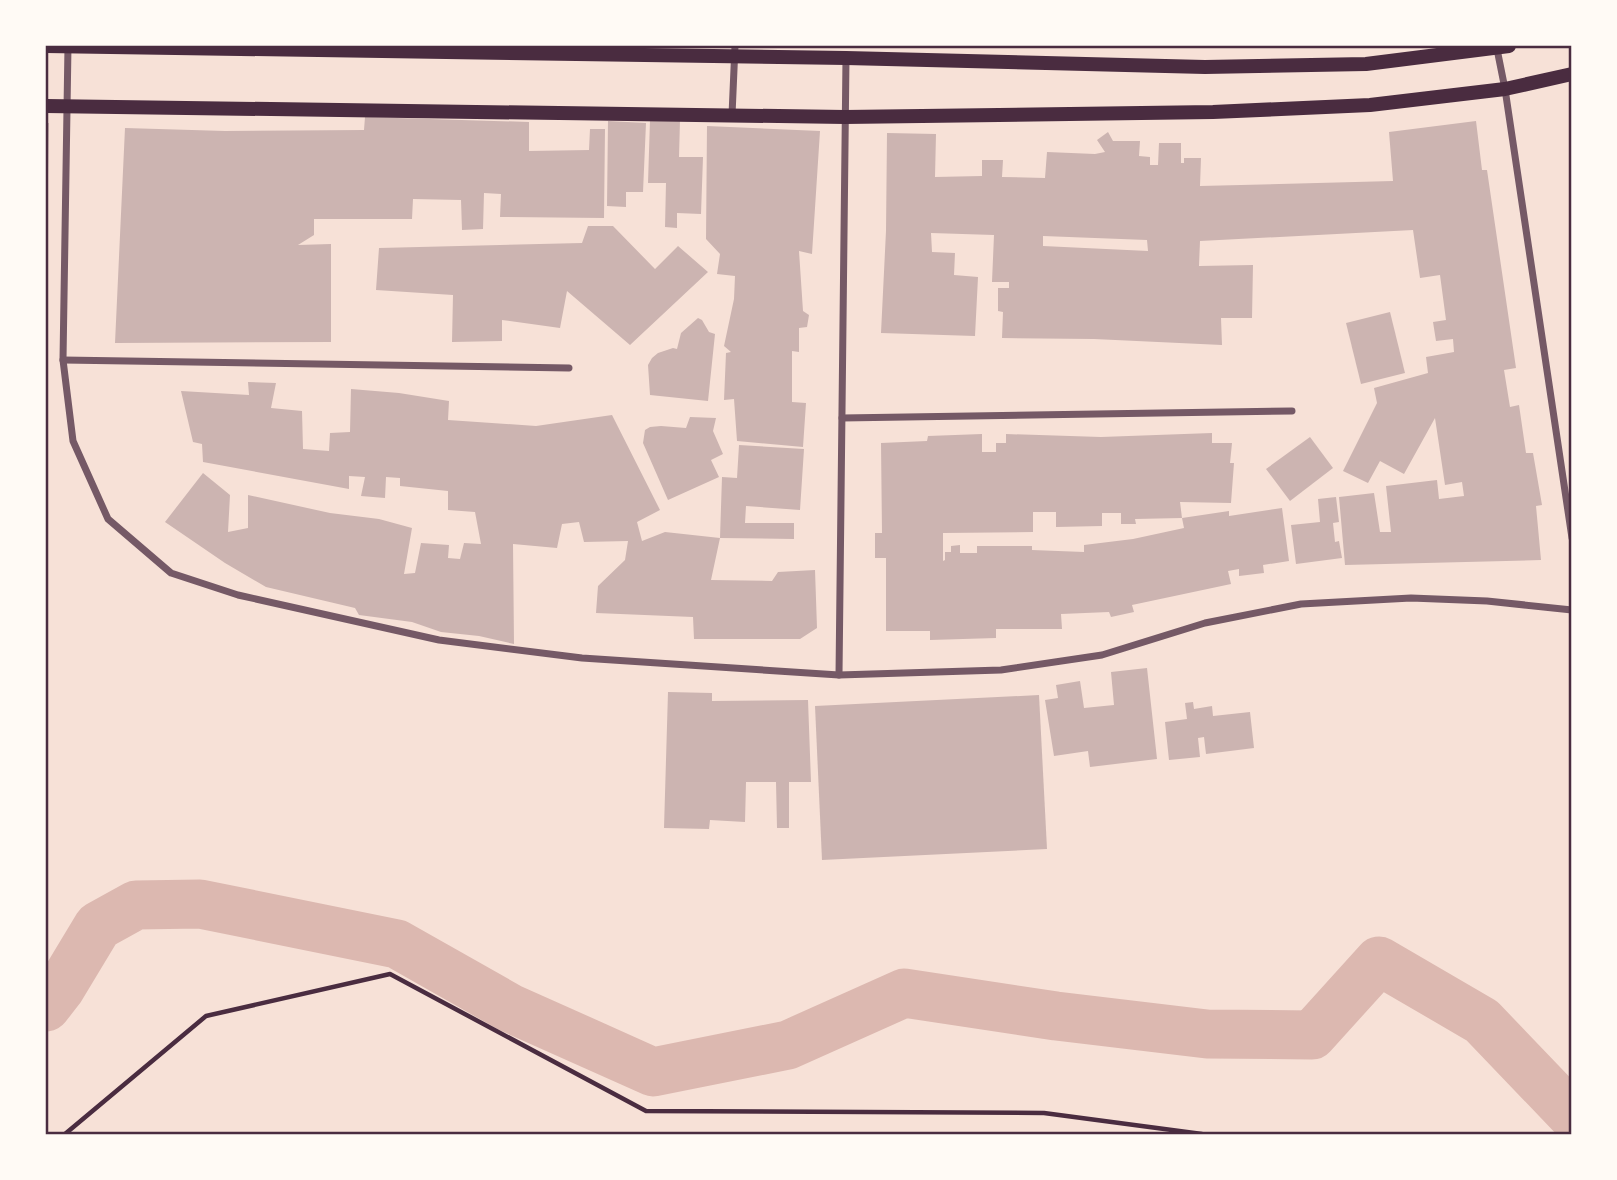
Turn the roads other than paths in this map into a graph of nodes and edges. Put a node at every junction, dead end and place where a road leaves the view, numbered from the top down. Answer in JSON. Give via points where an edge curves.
{"nodes":[{"id":1,"x":46,"y":46,"type":"edge"},
{"id":2,"x":68,"y":46,"type":"edge"},
{"id":3,"x":1503,"y":47,"type":"edge"},
{"id":4,"x":735,"y":51,"type":"edge"},
{"id":5,"x":846,"y":58,"type":"junction"},
{"id":6,"x":1572,"y":74,"type":"edge"},
{"id":7,"x":1505,"y":89,"type":"junction"},
{"id":8,"x":46,"y":106,"type":"edge"},
{"id":9,"x":68,"y":106,"type":"junction"},
{"id":10,"x":732,"y":115,"type":"junction"},
{"id":11,"x":845,"y":117,"type":"junction"},
{"id":12,"x":63,"y":360,"type":"junction"},
{"id":13,"x":569,"y":368,"type":"dead end"},
{"id":14,"x":1292,"y":411,"type":"dead end"},
{"id":15,"x":842,"y":418,"type":"junction"},
{"id":16,"x":1572,"y":538,"type":"edge"},
{"id":17,"x":1572,"y":610,"type":"edge"},
{"id":18,"x":839,"y":675,"type":"junction"}],
"edges":[{"from":1,"to":2,"type":"main road"},
{"from":2,"to":4,"type":"main road"},
{"from":2,"to":9,"type":"street"},
{"from":3,"to":5,"type":"main road","via":[[1366,64],[1219,66]]},
{"from":3,"to":7,"type":"street"},
{"from":4,"to":5,"type":"main road"},
{"from":4,"to":10,"type":"street"},
{"from":5,"to":11,"type":"street"},
{"from":6,"to":7,"type":"main road"},
{"from":7,"to":11,"type":"main road","via":[[1370,105]]},
{"from":7,"to":16,"type":"street"},
{"from":8,"to":9,"type":"main road"},
{"from":9,"to":10,"type":"main road"},
{"from":9,"to":12,"type":"street"},
{"from":10,"to":11,"type":"main road"},
{"from":11,"to":15,"type":"street"},
{"from":12,"to":13,"type":"street"},
{"from":12,"to":18,"type":"street","via":[[73,442],[108,519],[171,573],[238,595],[439,640],[582,658]]},
{"from":14,"to":15,"type":"street"},
{"from":15,"to":18,"type":"street"},
{"from":17,"to":18,"type":"street","via":[[1410,598],[1301,604],[1205,623],[1089,657],[1001,670]]}]}
